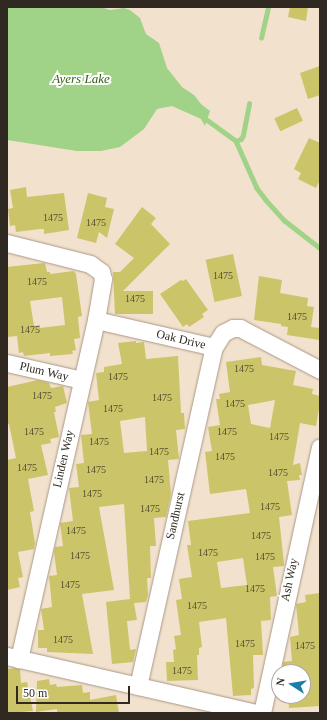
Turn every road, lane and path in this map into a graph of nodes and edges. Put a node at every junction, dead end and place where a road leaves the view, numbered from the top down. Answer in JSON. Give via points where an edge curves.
{"nodes":[{"id":1,"x":7,"y":243,"type":"edge"},
{"id":2,"x":96,"y":320,"type":"junction"},
{"id":3,"x":214,"y":347,"type":"junction"},
{"id":4,"x":7,"y":363,"type":"edge"},
{"id":5,"x":320,"y":370,"type":"edge"},
{"id":6,"x":82,"y":380,"type":"junction"},
{"id":7,"x":320,"y":447,"type":"edge"},
{"id":8,"x":13,"y":658,"type":"edge"},
{"id":9,"x":138,"y":686,"type":"junction"},
{"id":10,"x":256,"y":713,"type":"edge"},
{"id":11,"x":262,"y":713,"type":"edge"}],
"edges":[{"from":1,"to":2,"type":"street","name":"Linden Way","via":[[90,264],[101,272],[103,279]]},
{"from":2,"to":3,"type":"street","name":"Oak Drive"},
{"from":2,"to":6,"type":"street","name":"Linden Way"},
{"from":3,"to":5,"type":"street","name":"Oak Drive","via":[[223,333],[240,328]]},
{"from":3,"to":9,"type":"street","name":"Sandhurst"},
{"from":4,"to":6,"type":"street","name":"Plum Way"},
{"from":6,"to":8,"type":"street","name":"Linden Way"},
{"from":7,"to":11,"type":"street","name":"Ash Way"},
{"from":8,"to":9,"type":"street"},
{"from":9,"to":10,"type":"street"}]}
